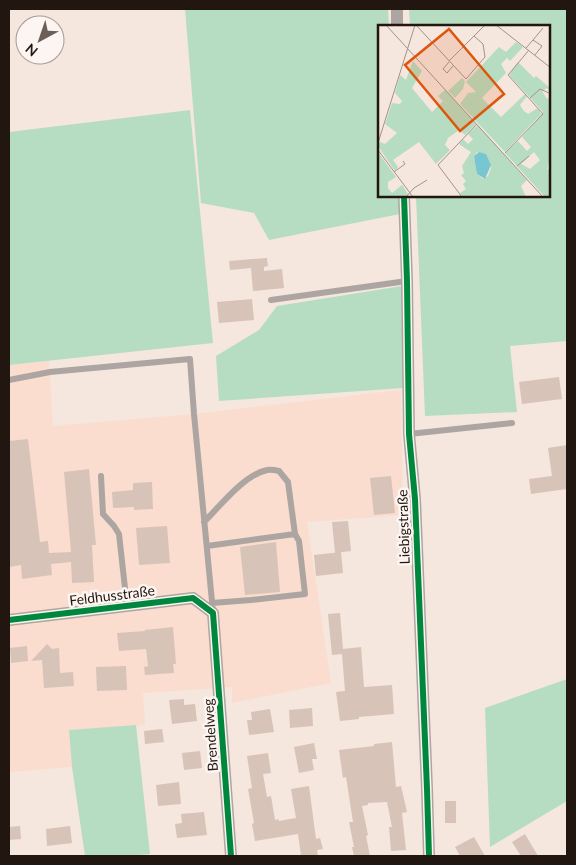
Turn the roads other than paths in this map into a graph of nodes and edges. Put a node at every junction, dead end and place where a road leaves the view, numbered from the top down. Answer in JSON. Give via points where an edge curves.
{"nodes":[{"id":1,"x":397,"y":9,"type":"edge"},
{"id":2,"x":397,"y":25,"type":"edge"},
{"id":3,"x":404,"y":198,"type":"edge"},
{"id":4,"x":407,"y":281,"type":"junction"},
{"id":5,"x":271,"y":300,"type":"dead end"},
{"id":6,"x":9,"y":380,"type":"edge"},
{"id":7,"x":512,"y":423,"type":"dead end"},
{"id":8,"x":410,"y":434,"type":"junction"},
{"id":9,"x":102,"y":476,"type":"dead end"},
{"id":10,"x":204,"y":522,"type":"junction"},
{"id":11,"x":295,"y":534,"type":"junction"},
{"id":12,"x":207,"y":546,"type":"junction"},
{"id":13,"x":127,"y":606,"type":"junction"},
{"id":14,"x":213,"y":608,"type":"junction"},
{"id":15,"x":9,"y":620,"type":"edge"},
{"id":16,"x":231,"y":856,"type":"edge"},
{"id":17,"x":429,"y":856,"type":"edge"}],
"edges":[{"from":1,"to":2,"type":"street"},
{"from":3,"to":4,"type":"street","name":"Liebigstraße"},
{"from":4,"to":5,"type":"lane"},
{"from":4,"to":8,"type":"street","name":"Liebigstraße"},
{"from":6,"to":10,"type":"lane","via":[[50,372],[190,359]]},
{"from":7,"to":8,"type":"lane"},
{"from":8,"to":17,"type":"street","name":"Liebigstraße"},
{"from":9,"to":13,"type":"lane","via":[[103,514],[119,534]]},
{"from":10,"to":11,"type":"lane","via":[[238,486],[268,470],[279,471],[288,482]]},
{"from":10,"to":12,"type":"lane"},
{"from":11,"to":12,"type":"lane"},
{"from":11,"to":14,"type":"lane","via":[[299,541],[305,594]]},
{"from":12,"to":14,"type":"lane"},
{"from":13,"to":14,"type":"street","name":"Feldhusstraße","via":[[192,598]]},
{"from":13,"to":15,"type":"street","name":"Feldhusstraße"},
{"from":14,"to":16,"type":"street","name":"Brendelweg"}]}
